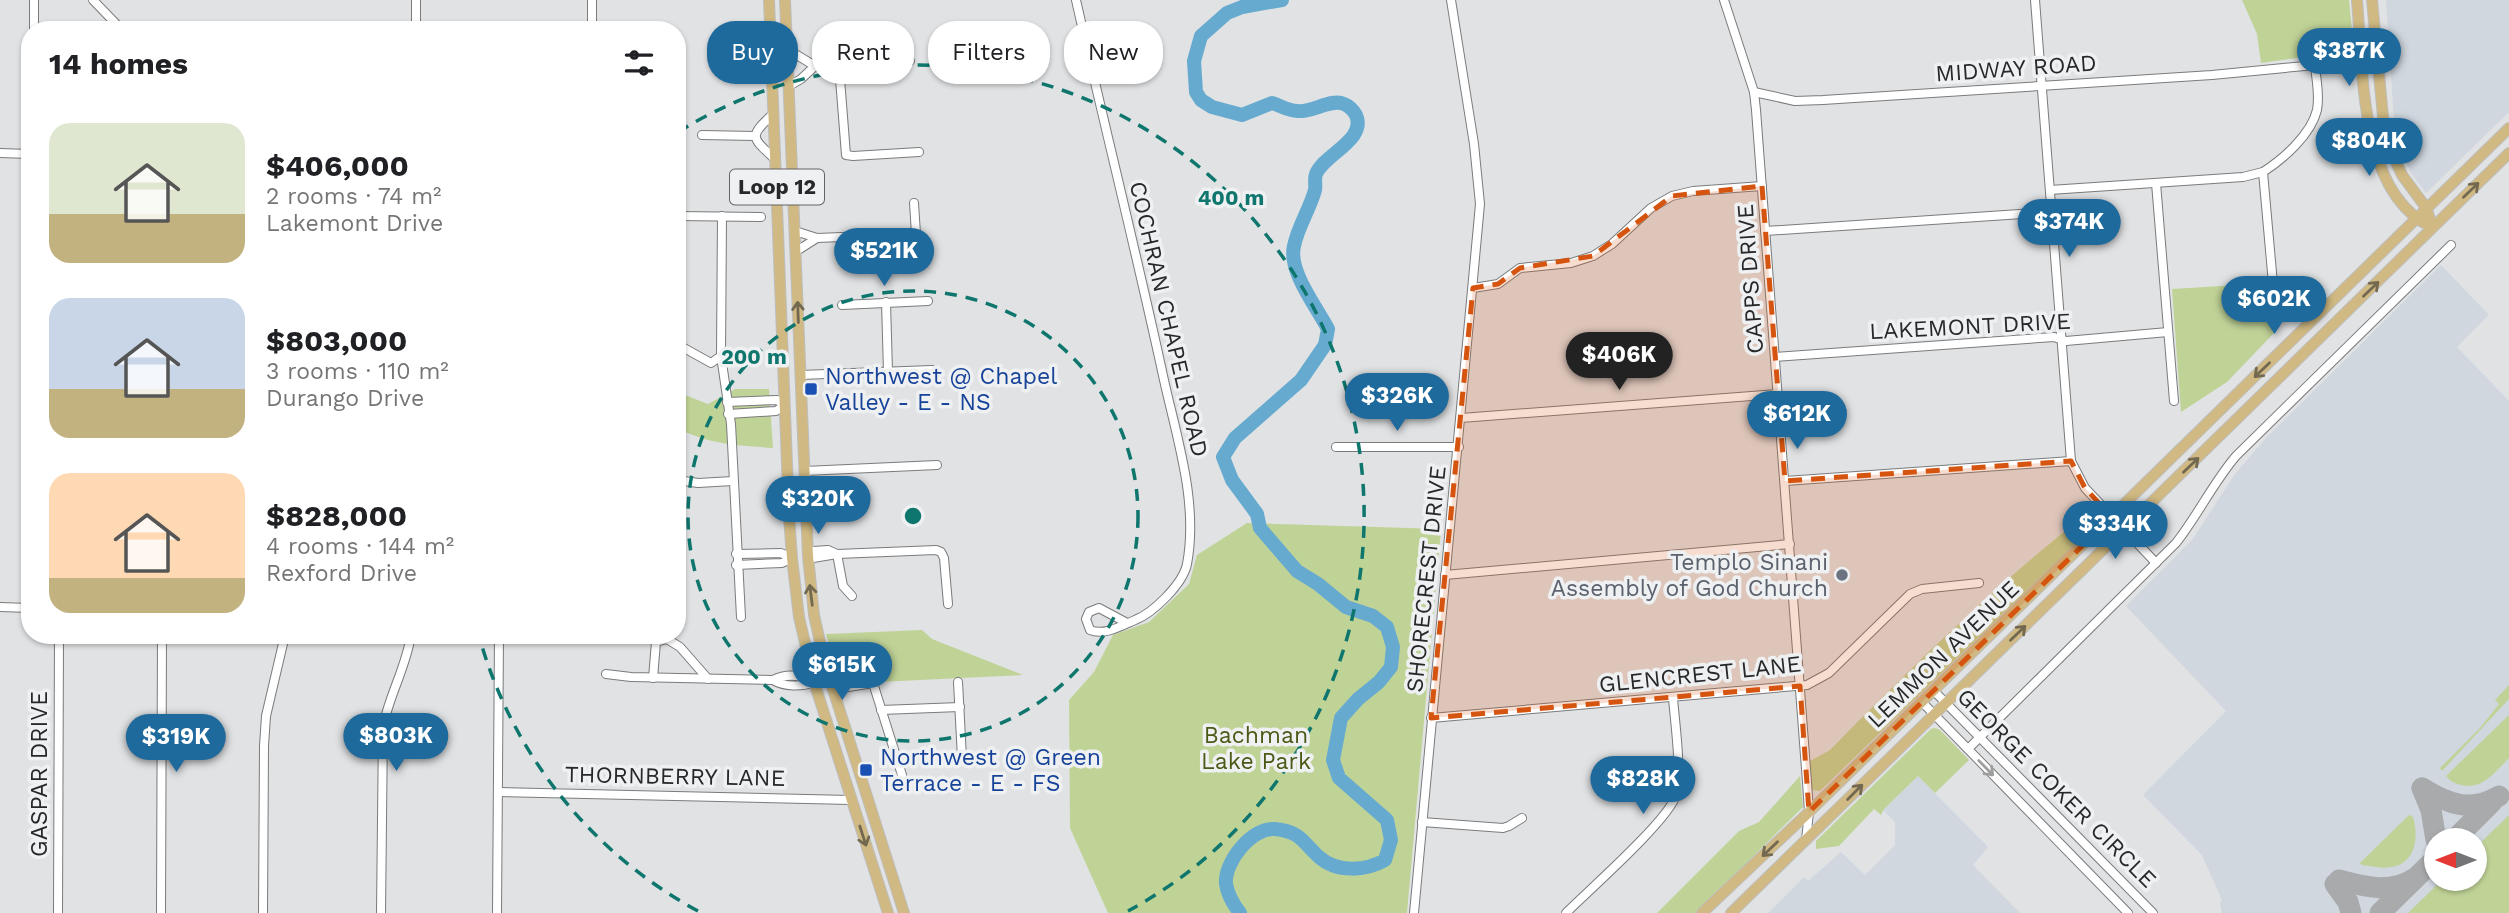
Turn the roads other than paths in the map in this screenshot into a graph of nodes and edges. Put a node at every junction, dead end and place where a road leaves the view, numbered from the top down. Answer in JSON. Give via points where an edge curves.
{"nodes":[{"id":1,"x":34,"y":0,"type":"edge"},
{"id":2,"x":93,"y":0,"type":"edge"},
{"id":3,"x":416,"y":0,"type":"edge"},
{"id":4,"x":592,"y":0,"type":"edge"},
{"id":5,"x":769,"y":0,"type":"edge"},
{"id":6,"x":785,"y":0,"type":"edge"},
{"id":7,"x":1076,"y":0,"type":"edge"},
{"id":8,"x":1451,"y":0,"type":"edge"},
{"id":9,"x":1724,"y":0,"type":"edge"},
{"id":10,"x":2035,"y":0,"type":"edge"},
{"id":11,"x":2357,"y":0,"type":"edge"},
{"id":12,"x":2371,"y":0,"type":"edge"},
{"id":13,"x":34,"y":21,"type":"edge"},
{"id":14,"x":113,"y":21,"type":"edge"},
{"id":15,"x":416,"y":21,"type":"edge"},
{"id":16,"x":592,"y":21,"type":"edge"},
{"id":17,"x":786,"y":21,"type":"edge"},
{"id":18,"x":2377,"y":54,"type":"junction"},
{"id":19,"x":2362,"y":59,"type":"junction"},
{"id":20,"x":2315,"y":65,"type":"junction"},
{"id":21,"x":812,"y":69,"type":"edge"},
{"id":22,"x":840,"y":84,"type":"edge"},
{"id":23,"x":789,"y":86,"type":"joint"},
{"id":24,"x":2041,"y":86,"type":"junction"},
{"id":25,"x":1754,"y":92,"type":"junction"},
{"id":26,"x":774,"y":113,"type":"junction"},
{"id":27,"x":2509,"y":128,"type":"edge"},
{"id":28,"x":702,"y":135,"type":"dead end"},
{"id":29,"x":755,"y":136,"type":"junction"},
{"id":30,"x":919,"y":152,"type":"dead end"},
{"id":31,"x":0,"y":153,"type":"edge"},
{"id":32,"x":2509,"y":153,"type":"edge"},
{"id":33,"x":21,"y":154,"type":"edge"},
{"id":34,"x":776,"y":160,"type":"junction"},
{"id":35,"x":2263,"y":172,"type":"junction"},
{"id":36,"x":2156,"y":183,"type":"junction"},
{"id":37,"x":1762,"y":186,"type":"junction"},
{"id":38,"x":2050,"y":190,"type":"junction"},
{"id":39,"x":914,"y":203,"type":"dead end"},
{"id":40,"x":2427,"y":209,"type":"junction"},
{"id":41,"x":2051,"y":212,"type":"junction"},
{"id":42,"x":686,"y":216,"type":"edge"},
{"id":43,"x":722,"y":216,"type":"junction"},
{"id":44,"x":761,"y":217,"type":"dead end"},
{"id":45,"x":2415,"y":219,"type":"junction"},
{"id":46,"x":2432,"y":227,"type":"junction"},
{"id":47,"x":794,"y":231,"type":"junction"},
{"id":48,"x":1765,"y":231,"type":"junction"},
{"id":49,"x":916,"y":233,"type":"junction"},
{"id":50,"x":817,"y":238,"type":"junction"},
{"id":51,"x":2451,"y":245,"type":"dead end"},
{"id":52,"x":795,"y":252,"type":"junction"},
{"id":53,"x":920,"y":260,"type":"dead end"},
{"id":54,"x":1473,"y":288,"type":"junction"},
{"id":55,"x":928,"y":300,"type":"dead end"},
{"id":56,"x":886,"y":302,"type":"junction"},
{"id":57,"x":842,"y":305,"type":"dead end"},
{"id":58,"x":2275,"y":306,"type":"dead end"},
{"id":59,"x":2168,"y":332,"type":"junction"},
{"id":60,"x":2060,"y":339,"type":"junction"},
{"id":61,"x":686,"y":349,"type":"edge"},
{"id":62,"x":721,"y":356,"type":"junction"},
{"id":63,"x":1775,"y":357,"type":"junction"},
{"id":64,"x":932,"y":370,"type":"dead end"},
{"id":65,"x":888,"y":372,"type":"junction"},
{"id":66,"x":800,"y":375,"type":"junction"},
{"id":67,"x":1778,"y":394,"type":"junction"},
{"id":68,"x":2174,"y":401,"type":"dead end"},
{"id":69,"x":727,"y":402,"type":"junction"},
{"id":70,"x":785,"y":405,"type":"junction"},
{"id":71,"x":802,"y":405,"type":"junction"},
{"id":72,"x":728,"y":414,"type":"junction"},
{"id":73,"x":1461,"y":418,"type":"junction"},
{"id":74,"x":1336,"y":447,"type":"dead end"},
{"id":75,"x":1459,"y":447,"type":"junction"},
{"id":76,"x":2071,"y":461,"type":"junction"},
{"id":77,"x":937,"y":465,"type":"dead end"},
{"id":78,"x":804,"y":471,"type":"junction"},
{"id":79,"x":686,"y":481,"type":"edge"},
{"id":80,"x":733,"y":481,"type":"junction"},
{"id":81,"x":1784,"y":481,"type":"junction"},
{"id":82,"x":2112,"y":517,"type":"junction"},
{"id":83,"x":2125,"y":530,"type":"junction"},
{"id":84,"x":1790,"y":544,"type":"junction"},
{"id":85,"x":736,"y":554,"type":"junction"},
{"id":86,"x":837,"y":554,"type":"junction"},
{"id":87,"x":808,"y":556,"type":"junction"},
{"id":88,"x":792,"y":558,"type":"junction"},
{"id":89,"x":2156,"y":563,"type":"junction"},
{"id":90,"x":737,"y":565,"type":"junction"},
{"id":91,"x":1446,"y":575,"type":"junction"},
{"id":92,"x":1979,"y":583,"type":"dead end"},
{"id":93,"x":852,"y":596,"type":"dead end"},
{"id":94,"x":948,"y":604,"type":"dead end"},
{"id":95,"x":0,"y":607,"type":"edge"},
{"id":96,"x":21,"y":608,"type":"edge"},
{"id":97,"x":741,"y":617,"type":"dead end"},
{"id":98,"x":1128,"y":623,"type":"junction"},
{"id":99,"x":60,"y":644,"type":"edge"},
{"id":100,"x":162,"y":644,"type":"edge"},
{"id":101,"x":283,"y":644,"type":"edge"},
{"id":102,"x":409,"y":644,"type":"edge"},
{"id":103,"x":499,"y":644,"type":"edge"},
{"id":104,"x":656,"y":644,"type":"edge"},
{"id":105,"x":675,"y":644,"type":"edge"},
{"id":106,"x":606,"y":674,"type":"dead end"},
{"id":107,"x":653,"y":678,"type":"junction"},
{"id":108,"x":708,"y":679,"type":"junction"},
{"id":109,"x":830,"y":681,"type":"junction"},
{"id":110,"x":814,"y":682,"type":"junction"},
{"id":111,"x":958,"y":682,"type":"dead end"},
{"id":112,"x":1800,"y":686,"type":"junction"},
{"id":113,"x":1933,"y":690,"type":"junction"},
{"id":114,"x":1673,"y":698,"type":"junction"},
{"id":115,"x":1921,"y":701,"type":"junction"},
{"id":116,"x":1945,"y":703,"type":"junction"},
{"id":117,"x":960,"y":707,"type":"junction"},
{"id":118,"x":881,"y":710,"type":"junction"},
{"id":119,"x":1934,"y":715,"type":"junction"},
{"id":120,"x":1431,"y":718,"type":"junction"},
{"id":121,"x":1979,"y":738,"type":"junction"},
{"id":122,"x":1968,"y":749,"type":"junction"},
{"id":123,"x":962,"y":758,"type":"dead end"},
{"id":124,"x":902,"y":775,"type":"dead end"},
{"id":125,"x":498,"y":792,"type":"junction"},
{"id":126,"x":867,"y":795,"type":"junction"},
{"id":127,"x":851,"y":800,"type":"junction"},
{"id":128,"x":1809,"y":812,"type":"junction"},
{"id":129,"x":1522,"y":818,"type":"dead end"},
{"id":130,"x":1422,"y":822,"type":"junction"},
{"id":131,"x":2068,"y":828,"type":"junction"},
{"id":132,"x":1807,"y":840,"type":"junction"},
{"id":133,"x":2056,"y":840,"type":"junction"},
{"id":134,"x":2101,"y":862,"type":"junction"},
{"id":135,"x":2089,"y":874,"type":"junction"},
{"id":136,"x":2152,"y":912,"type":"edge"},
{"id":137,"x":58,"y":913,"type":"edge"},
{"id":138,"x":161,"y":913,"type":"edge"},
{"id":139,"x":263,"y":913,"type":"edge"},
{"id":140,"x":381,"y":913,"type":"edge"},
{"id":141,"x":497,"y":913,"type":"edge"},
{"id":142,"x":888,"y":913,"type":"edge"},
{"id":143,"x":904,"y":913,"type":"edge"},
{"id":144,"x":1413,"y":913,"type":"edge"},
{"id":145,"x":1566,"y":913,"type":"edge"},
{"id":146,"x":1702,"y":913,"type":"edge"},
{"id":147,"x":1731,"y":913,"type":"edge"},
{"id":148,"x":2128,"y":913,"type":"edge"}],
"edges":[{"from":1,"to":13,"type":"street"},
{"from":2,"to":14,"type":"street"},
{"from":3,"to":15,"type":"street"},
{"from":4,"to":16,"type":"street"},
{"from":5,"to":26,"type":"main road","number":"Loop 12"},
{"from":6,"to":17,"type":"main road","number":"Loop 12"},
{"from":7,"to":98,"type":"street","name":"COCHRAN CHAPEL ROAD","via":[[1190,513],[1187,562],[1181,579],[1145,615]]},
{"from":8,"to":54,"type":"street","name":"SHORECREST DRIVE","via":[[1478,171]]},
{"from":9,"to":25,"type":"street"},
{"from":10,"to":24,"type":"street"},
{"from":11,"to":19,"type":"main road"},
{"from":12,"to":18,"type":"main road"},
{"from":18,"to":19,"type":"street","name":"MIDWAY ROAD"},
{"from":18,"to":40,"type":"main road","via":[[2385,138],[2402,175]]},
{"from":19,"to":20,"type":"street","name":"MIDWAY ROAD"},
{"from":19,"to":45,"type":"main road","via":[[2374,151],[2392,188]]},
{"from":20,"to":24,"type":"street","name":"MIDWAY ROAD"},
{"from":20,"to":35,"type":"street","via":[[2318,99],[2313,121],[2285,155]]},
{"from":21,"to":23,"type":"street"},
{"from":22,"to":30,"type":"street","via":[[846,155]]},
{"from":23,"to":47,"type":"main road","number":"Loop 12"},
{"from":24,"to":25,"type":"street","name":"MIDWAY ROAD","via":[[1795,101]]},
{"from":24,"to":38,"type":"street"},
{"from":25,"to":37,"type":"street","name":"CAPPS DRIVE"},
{"from":26,"to":29,"type":"street","via":[[756,129]]},
{"from":26,"to":34,"type":"main road","number":"Loop 12"},
{"from":27,"to":40,"type":"main road","name":"LEMMON AVENUE"},
{"from":28,"to":29,"type":"street"},
{"from":29,"to":34,"type":"street"},
{"from":31,"to":33,"type":"street"},
{"from":46,"to":32,"type":"main road","name":"LEMMON AVENUE","one_way":true},
{"from":34,"to":70,"type":"main road","number":"Loop 12"},
{"from":35,"to":36,"type":"street"},
{"from":35,"to":58,"type":"street"},
{"from":36,"to":38,"type":"street"},
{"from":36,"to":59,"type":"street"},
{"from":37,"to":48,"type":"street","name":"CAPPS DRIVE"},
{"from":37,"to":54,"type":"street","via":[[1672,195],[1594,256],[1520,268],[1498,284]]},
{"from":38,"to":41,"type":"street"},
{"from":39,"to":49,"type":"street"},
{"from":40,"to":45,"type":"main road","name":"LEMMON AVENUE"},
{"from":40,"to":46,"type":"main road"},
{"from":41,"to":48,"type":"street"},
{"from":41,"to":60,"type":"street"},
{"from":42,"to":43,"type":"street"},
{"from":43,"to":44,"type":"street"},
{"from":43,"to":62,"type":"street"},
{"from":45,"to":46,"type":"main road"},
{"from":45,"to":82,"type":"main road","name":"LEMMON AVENUE","one_way":true},
{"from":83,"to":46,"type":"main road","name":"LEMMON AVENUE","one_way":true},
{"from":47,"to":50,"type":"street"},
{"from":47,"to":52,"type":"main road","number":"Loop 12"},
{"from":48,"to":63,"type":"street","name":"CAPPS DRIVE"},
{"from":49,"to":50,"type":"street"},
{"from":49,"to":53,"type":"street"},
{"from":50,"to":52,"type":"street"},
{"from":51,"to":89,"type":"street","via":[[2236,456],[2191,525]]},
{"from":66,"to":52,"type":"main road","number":"Loop 12","one_way":true},
{"from":54,"to":73,"type":"street","name":"SHORECREST DRIVE"},
{"from":55,"to":56,"type":"street"},
{"from":56,"to":57,"type":"street"},
{"from":56,"to":65,"type":"street"},
{"from":59,"to":60,"type":"street","name":"LAKEMONT DRIVE"},
{"from":59,"to":68,"type":"street"},
{"from":60,"to":63,"type":"street","name":"LAKEMONT DRIVE"},
{"from":60,"to":76,"type":"street"},
{"from":61,"to":62,"type":"street","via":[[711,363]]},
{"from":62,"to":69,"type":"street"},
{"from":63,"to":67,"type":"street","name":"CAPPS DRIVE"},
{"from":64,"to":65,"type":"street"},
{"from":65,"to":66,"type":"street"},
{"from":66,"to":71,"type":"main road","number":"Loop 12"},
{"from":67,"to":73,"type":"street"},
{"from":67,"to":81,"type":"street","name":"CAPPS DRIVE"},
{"from":69,"to":70,"type":"street","via":[[777,400]]},
{"from":69,"to":72,"type":"street"},
{"from":70,"to":71,"type":"main road"},
{"from":70,"to":72,"type":"street","via":[[776,411]]},
{"from":70,"to":88,"type":"main road","number":"Loop 12"},
{"from":71,"to":78,"type":"main road","number":"Loop 12"},
{"from":72,"to":80,"type":"street"},
{"from":73,"to":75,"type":"street","name":"SHORECREST DRIVE"},
{"from":74,"to":75,"type":"street"},
{"from":75,"to":91,"type":"street","name":"SHORECREST DRIVE"},
{"from":76,"to":81,"type":"street"},
{"from":76,"to":82,"type":"street","via":[[2085,488]]},
{"from":77,"to":78,"type":"street"},
{"from":78,"to":87,"type":"main road","number":"Loop 12"},
{"from":79,"to":80,"type":"street"},
{"from":80,"to":85,"type":"street"},
{"from":81,"to":84,"type":"street","name":"CAPPS DRIVE"},
{"from":82,"to":83,"type":"street"},
{"from":82,"to":113,"type":"main road","name":"LEMMON AVENUE"},
{"from":83,"to":89,"type":"street"},
{"from":116,"to":83,"type":"main road","name":"LEMMON AVENUE","one_way":true},
{"from":84,"to":91,"type":"street"},
{"from":84,"to":112,"type":"street","name":"CAPPS DRIVE"},
{"from":85,"to":88,"type":"street","via":[[781,553]]},
{"from":85,"to":90,"type":"street"},
{"from":86,"to":87,"type":"street"},
{"from":86,"to":93,"type":"street","via":[[844,586]]},
{"from":86,"to":94,"type":"street","via":[[941,552]]},
{"from":87,"to":88,"type":"main road"},
{"from":109,"to":87,"type":"main road","number":"Loop 12","one_way":true,"via":[[814,615]]},
{"from":88,"to":90,"type":"street","via":[[782,563]]},
{"from":88,"to":110,"type":"main road","number":"Loop 12"},
{"from":89,"to":121,"type":"street"},
{"from":90,"to":97,"type":"street"},
{"from":91,"to":120,"type":"street","name":"SHORECREST DRIVE"},
{"from":92,"to":112,"type":"street","name":"GLENCREST LANE","via":[[1910,594],[1829,673]]},
{"from":95,"to":96,"type":"street"},
{"from":98,"to":98,"type":"street","name":"COCHRAN CHAPEL ROAD","via":[[1099,608],[1089,612],[1086,620],[1090,630],[1100,633]]},
{"from":99,"to":137,"type":"street","name":"GASPAR DRIVE"},
{"from":100,"to":138,"type":"street"},
{"from":101,"to":139,"type":"street","via":[[264,746]]},
{"from":102,"to":140,"type":"street","via":[[383,727]]},
{"from":103,"to":125,"type":"street"},
{"from":104,"to":107,"type":"street"},
{"from":105,"to":108,"type":"street"},
{"from":106,"to":107,"type":"street"},
{"from":107,"to":108,"type":"street"},
{"from":108,"to":110,"type":"street","via":[[804,676]]},
{"from":109,"to":110,"type":"main road"},
{"from":109,"to":118,"type":"street","via":[[873,683]]},
{"from":109,"to":126,"type":"main road","number":"Loop 12"},
{"from":110,"to":127,"type":"main road","number":"Loop 12"},
{"from":111,"to":117,"type":"street"},
{"from":112,"to":114,"type":"street","name":"GLENCREST LANE"},
{"from":112,"to":128,"type":"street","name":"CAPPS DRIVE"},
{"from":113,"to":115,"type":"main road","name":"LEMMON AVENUE"},
{"from":113,"to":116,"type":"street","name":"GEORGE COKER CIRCLE"},
{"from":114,"to":120,"type":"street","name":"GLENCREST LANE"},
{"from":114,"to":145,"type":"street","via":[[1678,783],[1673,801]]},
{"from":115,"to":119,"type":"street","name":"GEORGE COKER CIRCLE"},
{"from":115,"to":128,"type":"main road","name":"LEMMON AVENUE"},
{"from":116,"to":119,"type":"main road","name":"LEMMON AVENUE"},
{"from":116,"to":121,"type":"street","name":"GEORGE COKER CIRCLE"},
{"from":117,"to":118,"type":"street"},
{"from":117,"to":123,"type":"street"},
{"from":118,"to":124,"type":"street"},
{"from":119,"to":122,"type":"street","name":"GEORGE COKER CIRCLE"},
{"from":132,"to":119,"type":"main road","name":"LEMMON AVENUE","one_way":true},
{"from":120,"to":130,"type":"street","name":"SHORECREST DRIVE"},
{"from":121,"to":122,"type":"street"},
{"from":121,"to":131,"type":"street","name":"GEORGE COKER CIRCLE"},
{"from":122,"to":133,"type":"street","name":"GEORGE COKER CIRCLE","one_way":true},
{"from":125,"to":127,"type":"street","name":"THORNBERRY LANE"},
{"from":125,"to":141,"type":"street"},
{"from":126,"to":127,"type":"main road"},
{"from":126,"to":143,"type":"main road","number":"Loop 12"},
{"from":127,"to":142,"type":"main road","number":"Loop 12","one_way":true},
{"from":128,"to":132,"type":"street","name":"CAPPS DRIVE"},
{"from":128,"to":146,"type":"main road","name":"LEMMON AVENUE","one_way":true},
{"from":129,"to":130,"type":"street","via":[[1503,828]]},
{"from":130,"to":144,"type":"street","name":"SHORECREST DRIVE"},
{"from":131,"to":133,"type":"street"},
{"from":131,"to":134,"type":"street","name":"GEORGE COKER CIRCLE"},
{"from":132,"to":147,"type":"main road","name":"LEMMON AVENUE"},
{"from":133,"to":135,"type":"street","name":"GEORGE COKER CIRCLE"},
{"from":134,"to":135,"type":"street"},
{"from":134,"to":136,"type":"street","name":"GEORGE COKER CIRCLE"},
{"from":135,"to":148,"type":"street","name":"GEORGE COKER CIRCLE"}]}
